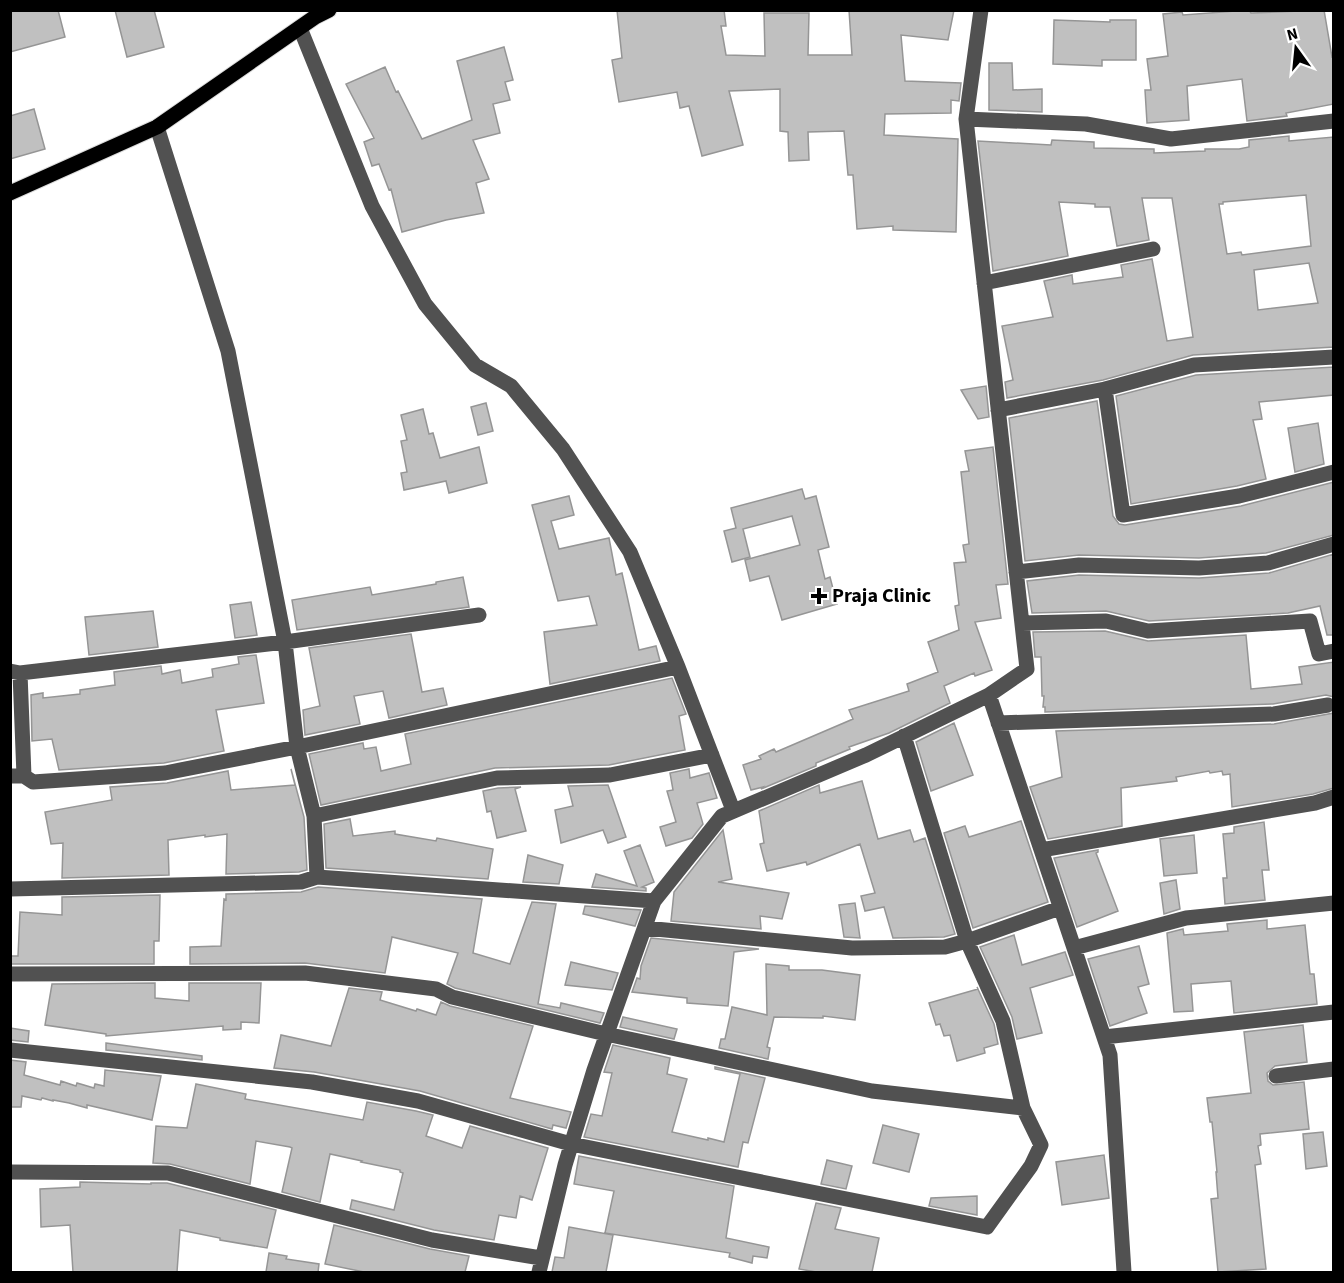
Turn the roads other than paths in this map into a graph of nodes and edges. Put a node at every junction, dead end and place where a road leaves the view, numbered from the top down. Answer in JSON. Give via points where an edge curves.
{"nodes":[{"id":1,"x":329,"y":10,"type":"edge"},
{"id":2,"x":981,"y":10,"type":"edge"},
{"id":3,"x":300,"y":28,"type":"junction"},
{"id":4,"x":966,"y":119,"type":"junction"},
{"id":5,"x":1334,"y":121,"type":"edge"},
{"id":6,"x":157,"y":127,"type":"junction"},
{"id":7,"x":10,"y":193,"type":"edge"},
{"id":8,"x":1153,"y":249,"type":"dead end"},
{"id":9,"x":984,"y":283,"type":"junction"},
{"id":10,"x":1334,"y":357,"type":"edge"},
{"id":11,"x":1105,"y":389,"type":"junction"},
{"id":12,"x":998,"y":410,"type":"junction"},
{"id":13,"x":1334,"y":472,"type":"edge"},
{"id":14,"x":1334,"y":544,"type":"edge"},
{"id":15,"x":1016,"y":572,"type":"junction"},
{"id":16,"x":479,"y":615,"type":"dead end"},
{"id":17,"x":1022,"y":623,"type":"junction"},
{"id":18,"x":285,"y":642,"type":"junction"},
{"id":19,"x":1334,"y":651,"type":"edge"},
{"id":20,"x":678,"y":667,"type":"junction"},
{"id":21,"x":15,"y":672,"type":"edge"},
{"id":22,"x":989,"y":695,"type":"junction"},
{"id":23,"x":1328,"y":705,"type":"dead end"},
{"id":24,"x":998,"y":723,"type":"junction"},
{"id":25,"x":904,"y":736,"type":"junction"},
{"id":26,"x":297,"y":747,"type":"junction"},
{"id":27,"x":712,"y":754,"type":"junction"},
{"id":28,"x":17,"y":776,"type":"edge"},
{"id":29,"x":1334,"y":797,"type":"edge"},
{"id":30,"x":734,"y":810,"type":"junction"},
{"id":31,"x":315,"y":816,"type":"junction"},
{"id":32,"x":1041,"y":850,"type":"junction"},
{"id":33,"x":317,"y":877,"type":"junction"},
{"id":34,"x":10,"y":889,"type":"edge"},
{"id":35,"x":654,"y":901,"type":"junction"},
{"id":36,"x":1334,"y":903,"type":"edge"},
{"id":37,"x":1060,"y":908,"type":"junction"},
{"id":38,"x":645,"y":928,"type":"junction"},
{"id":39,"x":967,"y":941,"type":"junction"},
{"id":40,"x":1074,"y":948,"type":"junction"},
{"id":41,"x":10,"y":974,"type":"edge"},
{"id":42,"x":1334,"y":1012,"type":"edge"},
{"id":43,"x":606,"y":1034,"type":"junction"},
{"id":44,"x":1104,"y":1037,"type":"junction"},
{"id":45,"x":10,"y":1050,"type":"edge"},
{"id":46,"x":1334,"y":1068,"type":"edge"},
{"id":47,"x":1276,"y":1076,"type":"dead end"},
{"id":48,"x":1023,"y":1108,"type":"junction"},
{"id":49,"x":571,"y":1144,"type":"junction"},
{"id":50,"x":10,"y":1172,"type":"edge"},
{"id":51,"x":540,"y":1265,"type":"edge"},
{"id":52,"x":1124,"y":1272,"type":"edge"}],
"edges":[{"from":1,"to":3,"type":"main road"},
{"from":2,"to":4,"type":"street"},
{"from":3,"to":6,"type":"main road"},
{"from":3,"to":20,"type":"street","via":[[372,206],[425,304],[475,365],[511,386],[563,450],[630,552]]},
{"from":4,"to":5,"type":"street","via":[[1086,124],[1171,139]]},
{"from":4,"to":9,"type":"street"},
{"from":6,"to":7,"type":"main road"},
{"from":6,"to":18,"type":"street","via":[[228,351]]},
{"from":8,"to":9,"type":"street"},
{"from":9,"to":12,"type":"street"},
{"from":10,"to":11,"type":"street","via":[[1194,365]]},
{"from":11,"to":12,"type":"street"},
{"from":11,"to":13,"type":"street","via":[[1123,515],[1239,496]]},
{"from":12,"to":15,"type":"street"},
{"from":14,"to":15,"type":"street","via":[[1268,563],[1199,568],[1079,565]]},
{"from":15,"to":17,"type":"street"},
{"from":16,"to":18,"type":"street"},
{"from":17,"to":19,"type":"street","via":[[1106,621],[1148,631],[1310,621],[1319,654]]},
{"from":17,"to":22,"type":"street","via":[[1027,669]]},
{"from":18,"to":21,"type":"street"},
{"from":18,"to":26,"type":"street"},
{"from":20,"to":26,"type":"street"},
{"from":20,"to":27,"type":"street"},
{"from":21,"to":28,"type":"street"},
{"from":22,"to":24,"type":"street"},
{"from":22,"to":25,"type":"street"},
{"from":23,"to":24,"type":"street","via":[[1274,714]]},
{"from":24,"to":32,"type":"street"},
{"from":25,"to":30,"type":"street"},
{"from":25,"to":39,"type":"street"},
{"from":26,"to":28,"type":"street","via":[[165,773],[33,782]]},
{"from":26,"to":31,"type":"street"},
{"from":27,"to":30,"type":"street"},
{"from":27,"to":31,"type":"street","via":[[610,775],[497,778]]},
{"from":29,"to":32,"type":"street"},
{"from":30,"to":35,"type":"street","via":[[722,816]]},
{"from":31,"to":33,"type":"street"},
{"from":32,"to":37,"type":"street"},
{"from":33,"to":34,"type":"street","via":[[301,882]]},
{"from":33,"to":35,"type":"street"},
{"from":35,"to":38,"type":"street"},
{"from":36,"to":40,"type":"street","via":[[1186,918]]},
{"from":37,"to":39,"type":"street"},
{"from":37,"to":40,"type":"street"},
{"from":38,"to":39,"type":"street","via":[[852,948],[945,947]]},
{"from":38,"to":43,"type":"street"},
{"from":39,"to":48,"type":"street","via":[[1003,1022]]},
{"from":40,"to":44,"type":"street"},
{"from":41,"to":43,"type":"street","via":[[305,973],[436,989],[452,997]]},
{"from":42,"to":44,"type":"street"},
{"from":43,"to":48,"type":"street","via":[[872,1091]]},
{"from":43,"to":49,"type":"street"},
{"from":44,"to":52,"type":"street","via":[[1110,1055]]},
{"from":45,"to":49,"type":"street","via":[[312,1082],[418,1101]]},
{"from":46,"to":47,"type":"street"},
{"from":48,"to":49,"type":"street","via":[[1041,1145],[1031,1166],[987,1227]]},
{"from":49,"to":51,"type":"street"},
{"from":50,"to":51,"type":"street","via":[[168,1173]]}]}
